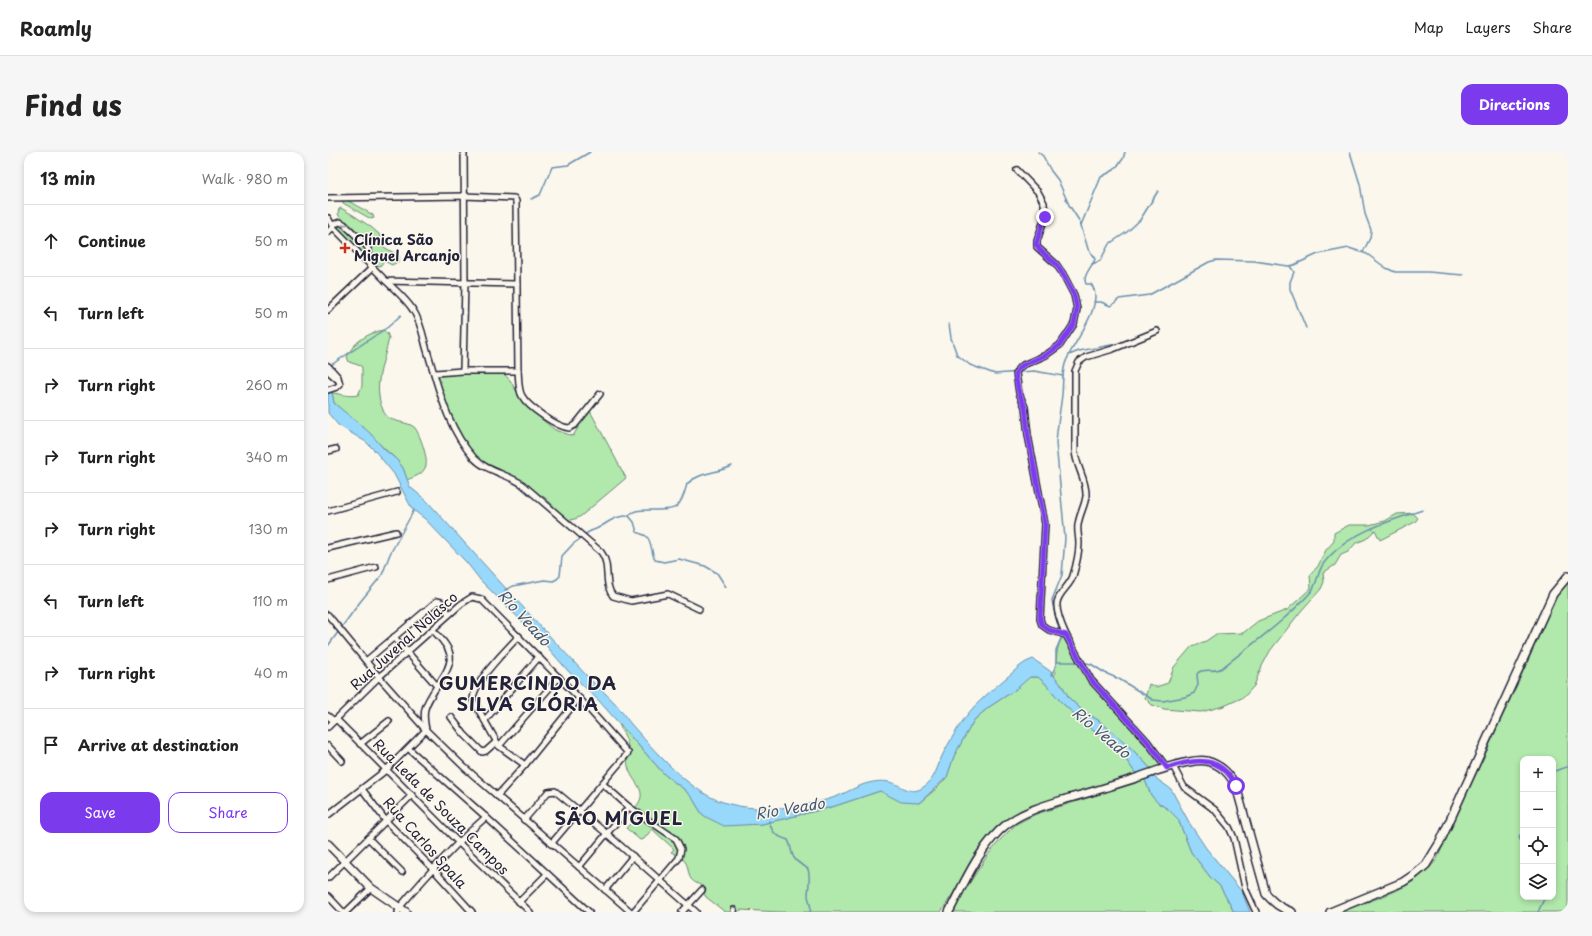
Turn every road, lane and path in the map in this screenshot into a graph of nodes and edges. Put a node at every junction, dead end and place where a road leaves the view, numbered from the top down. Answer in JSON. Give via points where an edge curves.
{"nodes":[{"id":1,"x":464,"y":152,"type":"edge"},
{"id":2,"x":1017,"y":170,"type":"dead end"},
{"id":3,"x":464,"y":196,"type":"junction"},
{"id":4,"x":328,"y":198,"type":"edge"},
{"id":5,"x":328,"y":218,"type":"edge"},
{"id":6,"x":332,"y":226,"type":"junction"},
{"id":7,"x":328,"y":232,"type":"edge"},
{"id":8,"x":365,"y":260,"type":"junction"},
{"id":9,"x":372,"y":268,"type":"junction"},
{"id":10,"x":386,"y":281,"type":"junction"},
{"id":11,"x":465,"y":282,"type":"junction"},
{"id":12,"x":517,"y":284,"type":"junction"},
{"id":13,"x":328,"y":310,"type":"edge"},
{"id":14,"x":1157,"y":331,"type":"dead end"},
{"id":15,"x":328,"y":366,"type":"edge"},
{"id":16,"x":328,"y":371,"type":"edge"},
{"id":17,"x":463,"y":371,"type":"junction"},
{"id":18,"x":518,"y":371,"type":"junction"},
{"id":19,"x":434,"y":373,"type":"junction"},
{"id":20,"x":339,"y":381,"type":"junction"},
{"id":21,"x":331,"y":389,"type":"edge"},
{"id":22,"x":600,"y":394,"type":"dead end"},
{"id":23,"x":336,"y":449,"type":"dead end"},
{"id":24,"x":328,"y":451,"type":"edge"},
{"id":25,"x":397,"y":492,"type":"dead end"},
{"id":26,"x":328,"y":512,"type":"edge"},
{"id":27,"x":396,"y":532,"type":"dead end"},
{"id":28,"x":328,"y":548,"type":"edge"},
{"id":29,"x":376,"y":567,"type":"dead end"},
{"id":30,"x":1568,"y":576,"type":"edge"},
{"id":31,"x":328,"y":580,"type":"edge"},
{"id":32,"x":699,"y":609,"type":"dead end"},
{"id":33,"x":449,"y":614,"type":"junction"},
{"id":34,"x":328,"y":615,"type":"edge"},
{"id":35,"x":433,"y":630,"type":"junction"},
{"id":36,"x":1066,"y":635,"type":"junction"},
{"id":37,"x":519,"y":636,"type":"junction"},
{"id":38,"x":394,"y":637,"type":"junction"},
{"id":39,"x":407,"y":652,"type":"junction"},
{"id":40,"x":539,"y":657,"type":"junction"},
{"id":41,"x":366,"y":661,"type":"junction"},
{"id":42,"x":379,"y":677,"type":"junction"},
{"id":43,"x":559,"y":677,"type":"junction"},
{"id":44,"x":437,"y":686,"type":"junction"},
{"id":45,"x":579,"y":698,"type":"junction"},
{"id":46,"x":328,"y":716,"type":"edge"},
{"id":47,"x":452,"y":717,"type":"dead end"},
{"id":48,"x":335,"y":720,"type":"junction"},
{"id":49,"x":485,"y":720,"type":"junction"},
{"id":50,"x":389,"y":721,"type":"dead end"},
{"id":51,"x":328,"y":727,"type":"edge"},
{"id":52,"x":426,"y":730,"type":"junction"},
{"id":53,"x":360,"y":744,"type":"junction"},
{"id":54,"x":498,"y":744,"type":"junction"},
{"id":55,"x":328,"y":746,"type":"edge"},
{"id":56,"x":409,"y":749,"type":"junction"},
{"id":57,"x":342,"y":761,"type":"dead end"},
{"id":58,"x":525,"y":764,"type":"junction"},
{"id":59,"x":1170,"y":767,"type":"junction"},
{"id":60,"x":386,"y":770,"type":"junction"},
{"id":61,"x":603,"y":784,"type":"junction"},
{"id":62,"x":362,"y":789,"type":"junction"},
{"id":63,"x":412,"y":795,"type":"junction"},
{"id":64,"x":498,"y":796,"type":"junction"},
{"id":65,"x":629,"y":807,"type":"junction"},
{"id":66,"x":578,"y":811,"type":"junction"},
{"id":67,"x":328,"y":814,"type":"edge"},
{"id":68,"x":486,"y":817,"type":"junction"},
{"id":69,"x":524,"y":820,"type":"junction"},
{"id":70,"x":386,"y":821,"type":"junction"},
{"id":71,"x":606,"y":833,"type":"junction"},
{"id":72,"x":368,"y":838,"type":"junction"},
{"id":73,"x":458,"y":842,"type":"junction"},
{"id":74,"x":328,"y":844,"type":"edge"},
{"id":75,"x":551,"y":844,"type":"junction"},
{"id":76,"x":633,"y":856,"type":"junction"},
{"id":77,"x":345,"y":861,"type":"junction"},
{"id":78,"x":578,"y":867,"type":"junction"},
{"id":79,"x":433,"y":869,"type":"junction"},
{"id":80,"x":402,"y":872,"type":"dead end"},
{"id":81,"x":547,"y":874,"type":"junction"},
{"id":82,"x":328,"y":878,"type":"edge"},
{"id":83,"x":660,"y":880,"type":"junction"},
{"id":84,"x":371,"y":888,"type":"junction"},
{"id":85,"x":605,"y":890,"type":"junction"},
{"id":86,"x":702,"y":890,"type":"dead end"},
{"id":87,"x":328,"y":896,"type":"edge"},
{"id":88,"x":519,"y":902,"type":"junction"},
{"id":89,"x":688,"y":905,"type":"junction"},
{"id":90,"x":398,"y":910,"type":"edge"},
{"id":91,"x":342,"y":912,"type":"edge"},
{"id":92,"x":346,"y":912,"type":"edge"},
{"id":93,"x":406,"y":912,"type":"edge"},
{"id":94,"x":472,"y":912,"type":"edge"},
{"id":95,"x":530,"y":912,"type":"edge"},
{"id":96,"x":588,"y":912,"type":"edge"},
{"id":97,"x":632,"y":912,"type":"edge"},
{"id":98,"x":682,"y":912,"type":"edge"},
{"id":99,"x":696,"y":912,"type":"edge"},
{"id":100,"x":949,"y":912,"type":"edge"},
{"id":101,"x":1256,"y":912,"type":"edge"},
{"id":102,"x":1292,"y":912,"type":"edge"},
{"id":103,"x":1330,"y":912,"type":"edge"}],
"edges":[{"from":1,"to":3,"type":"street"},
{"from":2,"to":36,"type":"street","via":[[1038,192],[1044,203],[1045,217],[1036,242],[1063,274],[1074,295],[1077,309],[1074,324],[1060,345],[1046,355],[1020,367],[1016,373],[1025,407],[1045,524],[1040,619],[1044,628]]},
{"from":3,"to":4,"type":"street"},
{"from":3,"to":11,"type":"street"},
{"from":3,"to":12,"type":"street","via":[[512,197],[516,201]]},
{"from":5,"to":6,"type":"street"},
{"from":6,"to":7,"type":"street"},
{"from":6,"to":8,"type":"street"},
{"from":8,"to":6,"type":"street","one_way":true,"via":[[369,252],[367,246],[344,224],[340,222]]},
{"from":8,"to":9,"type":"street"},
{"from":9,"to":10,"type":"street"},
{"from":9,"to":13,"type":"street"},
{"from":10,"to":11,"type":"street"},
{"from":10,"to":19,"type":"street","via":[[413,310]]},
{"from":11,"to":12,"type":"street"},
{"from":11,"to":17,"type":"street"},
{"from":12,"to":18,"type":"street"},
{"from":14,"to":36,"type":"street","via":[[1086,357],[1079,362],[1075,371],[1075,459],[1086,486],[1086,494],[1084,509],[1078,523],[1079,547],[1076,566],[1072,578],[1057,602]]},
{"from":15,"to":20,"type":"street","via":[[338,376]]},
{"from":16,"to":20,"type":"street"},
{"from":17,"to":18,"type":"street"},
{"from":17,"to":19,"type":"street"},
{"from":18,"to":22,"type":"street","via":[[521,393],[526,402],[565,428],[575,425]]},
{"from":19,"to":32,"type":"street","via":[[449,418],[466,448],[481,464],[522,484],[601,552],[604,556],[609,589],[613,596],[632,601],[668,594]]},
{"from":20,"to":21,"type":"street","via":[[339,386]]},
{"from":23,"to":24,"type":"street"},
{"from":25,"to":26,"type":"street"},
{"from":27,"to":28,"type":"street"},
{"from":29,"to":31,"type":"street"},
{"from":30,"to":103,"type":"main road","via":[[1553,594],[1440,842],[1426,865],[1403,882]]},
{"from":33,"to":35,"type":"street","name":"Rua Juvenal Nolasco"},
{"from":33,"to":37,"type":"street","name":"Rua Juvenal Nolasco","via":[[472,597],[481,599]]},
{"from":33,"to":38,"type":"street","via":[[441,602],[437,601]]},
{"from":34,"to":41,"type":"street"},
{"from":35,"to":39,"type":"street","name":"Rua Juvenal Nolasco"},
{"from":35,"to":44,"type":"street","via":[[446,646],[450,656],[448,667]]},
{"from":36,"to":59,"type":"street","via":[[1091,680]]},
{"from":37,"to":40,"type":"street"},
{"from":37,"to":49,"type":"street","via":[[500,656],[474,691],[473,700]]},
{"from":38,"to":39,"type":"street"},
{"from":38,"to":41,"type":"street"},
{"from":39,"to":42,"type":"street","name":"Rua Juvenal Nolasco"},
{"from":39,"to":44,"type":"street"},
{"from":40,"to":43,"type":"street"},
{"from":40,"to":49,"type":"street"},
{"from":41,"to":42,"type":"street"},
{"from":42,"to":48,"type":"street","name":"Rua Juvenal Nolasco"},
{"from":42,"to":52,"type":"street"},
{"from":43,"to":45,"type":"street"},
{"from":43,"to":54,"type":"street"},
{"from":44,"to":52,"type":"street","via":[[425,708]]},
{"from":45,"to":58,"type":"street"},
{"from":45,"to":61,"type":"street","via":[[628,753]]},
{"from":46,"to":48,"type":"street","name":"Rua Leda de Souza Campos"},
{"from":47,"to":54,"type":"street","via":[[482,752]]},
{"from":48,"to":51,"type":"street","name":"Rua Juvenal Nolasco"},
{"from":48,"to":53,"type":"street","name":"Rua Leda de Souza Campos"},
{"from":49,"to":54,"type":"street"},
{"from":50,"to":53,"type":"street"},
{"from":52,"to":56,"type":"street"},
{"from":52,"to":64,"type":"street"},
{"from":53,"to":60,"type":"street","name":"Rua Leda de Souza Campos"},
{"from":54,"to":58,"type":"street"},
{"from":55,"to":57,"type":"street"},
{"from":56,"to":60,"type":"street"},
{"from":56,"to":68,"type":"street"},
{"from":58,"to":64,"type":"street"},
{"from":59,"to":100,"type":"main road","via":[[1046,805],[1007,824],[983,850]]},
{"from":59,"to":101,"type":"street","via":[[1184,787],[1215,810],[1229,826],[1245,888]]},
{"from":59,"to":102,"type":"main road","via":[[1206,761],[1225,769],[1236,786],[1266,894],[1274,903]]},
{"from":60,"to":62,"type":"street"},
{"from":60,"to":63,"type":"street","name":"Rua Leda de Souza Campos"},
{"from":61,"to":65,"type":"street"},
{"from":61,"to":66,"type":"street"},
{"from":62,"to":67,"type":"street"},
{"from":62,"to":70,"type":"street","name":"Rua Carlos Spala"},
{"from":63,"to":70,"type":"street"},
{"from":63,"to":73,"type":"street","name":"Rua Leda de Souza Campos"},
{"from":64,"to":69,"type":"street"},
{"from":65,"to":71,"type":"street"},
{"from":65,"to":83,"type":"street","via":[[676,840],[681,849],[679,858]]},
{"from":66,"to":69,"type":"street","via":[[558,793],[552,791],[548,792]]},
{"from":66,"to":71,"type":"street"},
{"from":66,"to":75,"type":"street"},
{"from":68,"to":73,"type":"street"},
{"from":68,"to":81,"type":"street"},
{"from":69,"to":75,"type":"street"},
{"from":70,"to":72,"type":"street"},
{"from":70,"to":79,"type":"street","name":"Rua Carlos Spala"},
{"from":71,"to":76,"type":"street"},
{"from":71,"to":78,"type":"street"},
{"from":72,"to":77,"type":"street"},
{"from":72,"to":80,"type":"street"},
{"from":73,"to":79,"type":"street"},
{"from":73,"to":88,"type":"street","name":"Rua Leda de Souza Campos"},
{"from":74,"to":77,"type":"main road"},
{"from":75,"to":78,"type":"street"},
{"from":76,"to":83,"type":"street"},
{"from":76,"to":85,"type":"street"},
{"from":77,"to":82,"type":"street"},
{"from":77,"to":84,"type":"main road"},
{"from":78,"to":85,"type":"street"},
{"from":79,"to":90,"type":"street"},
{"from":79,"to":94,"type":"street","name":"Rua Carlos Spala"},
{"from":81,"to":88,"type":"street"},
{"from":81,"to":96,"type":"street"},
{"from":83,"to":89,"type":"street"},
{"from":83,"to":97,"type":"street"},
{"from":84,"to":90,"type":"main road"},
{"from":84,"to":92,"type":"street"},
{"from":85,"to":97,"type":"street"},
{"from":86,"to":89,"type":"street"},
{"from":87,"to":91,"type":"street"},
{"from":88,"to":95,"type":"street","name":"Rua Leda de Souza Campos"},
{"from":89,"to":98,"type":"street"},
{"from":89,"to":99,"type":"street"},
{"from":90,"to":93,"type":"main road"}]}
